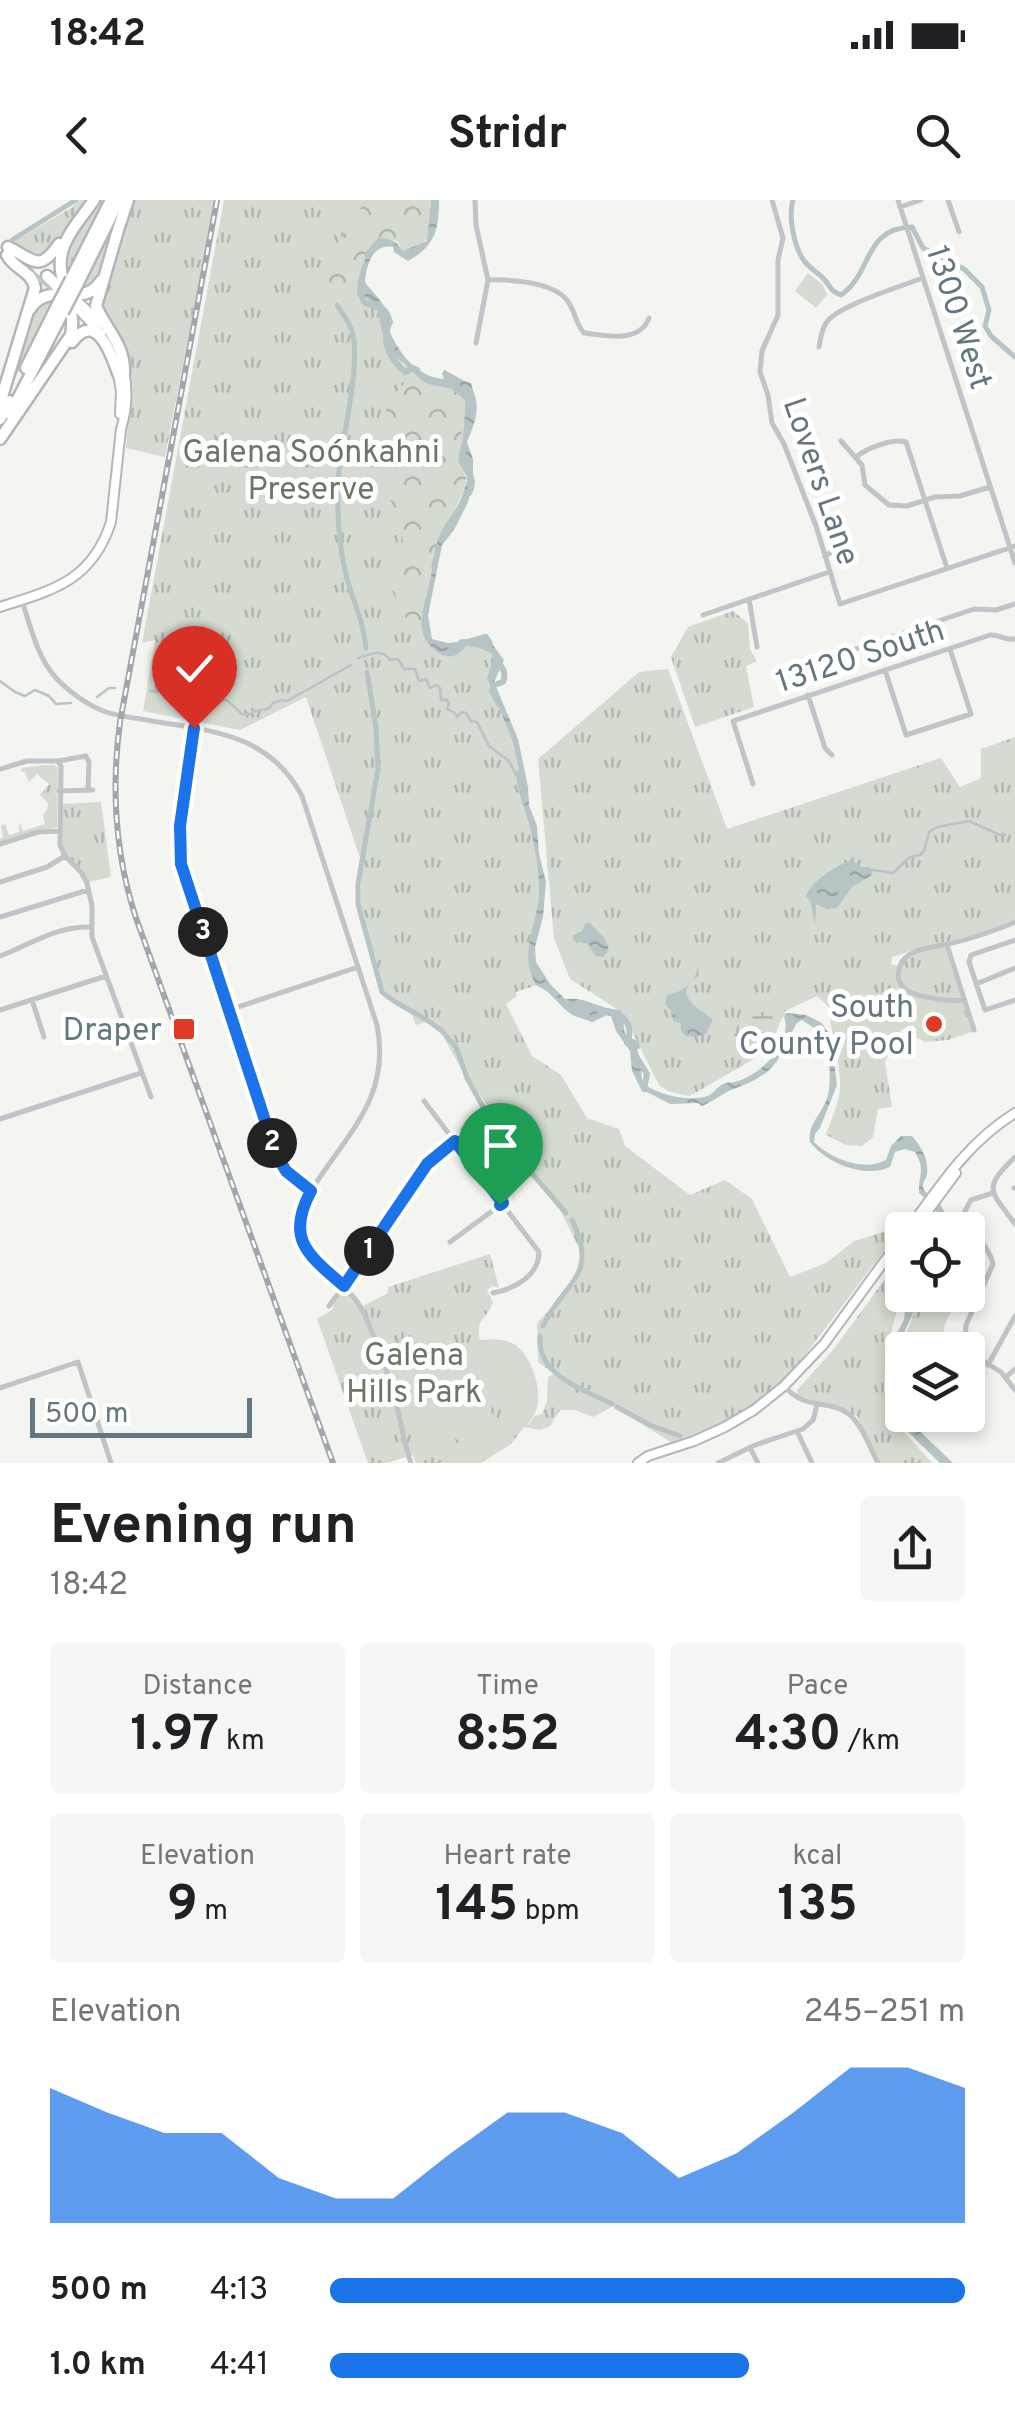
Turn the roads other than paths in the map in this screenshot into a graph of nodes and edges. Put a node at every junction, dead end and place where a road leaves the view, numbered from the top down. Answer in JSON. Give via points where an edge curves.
{"nodes":[{"id":1,"x":94,"y":200,"type":"edge"},
{"id":2,"x":110,"y":200,"type":"edge"},
{"id":3,"x":118,"y":200,"type":"edge"},
{"id":4,"x":128,"y":200,"type":"edge"},
{"id":5,"x":475,"y":200,"type":"edge"},
{"id":6,"x":772,"y":200,"type":"edge"},
{"id":7,"x":921,"y":200,"type":"edge"},
{"id":8,"x":948,"y":200,"type":"edge"},
{"id":9,"x":899,"y":203,"type":"edge"},
{"id":10,"x":118,"y":230,"type":"junction"},
{"id":11,"x":959,"y":232,"type":"dead end"},
{"id":12,"x":4,"y":250,"type":"edge"},
{"id":13,"x":923,"y":278,"type":"junction"},
{"id":14,"x":488,"y":280,"type":"junction"},
{"id":15,"x":48,"y":281,"type":"junction"},
{"id":16,"x":68,"y":296,"type":"junction"},
{"id":17,"x":27,"y":316,"type":"junction"},
{"id":18,"x":650,"y":318,"type":"dead end"},
{"id":19,"x":476,"y":343,"type":"dead end"},
{"id":20,"x":819,"y":347,"type":"dead end"},
{"id":21,"x":54,"y":362,"type":"junction"},
{"id":22,"x":121,"y":373,"type":"junction"},
{"id":23,"x":0,"y":403,"type":"edge"},
{"id":24,"x":0,"y":418,"type":"edge"},
{"id":25,"x":0,"y":436,"type":"edge"},
{"id":26,"x":841,"y":441,"type":"dead end"},
{"id":27,"x":856,"y":457,"type":"junction"},
{"id":28,"x":990,"y":487,"type":"junction"},
{"id":29,"x":924,"y":500,"type":"junction"},
{"id":30,"x":848,"y":541,"type":"dead end"},
{"id":31,"x":1012,"y":546,"type":"edge"},
{"id":32,"x":825,"y":557,"type":"junction"},
{"id":33,"x":1015,"y":563,"type":"edge"},
{"id":34,"x":947,"y":568,"type":"junction"},
{"id":35,"x":829,"y":572,"type":"junction"},
{"id":36,"x":749,"y":599,"type":"junction"},
{"id":37,"x":22,"y":600,"type":"junction"},
{"id":38,"x":1015,"y":604,"type":"edge"},
{"id":39,"x":0,"y":607,"type":"edge"},
{"id":40,"x":703,"y":615,"type":"dead end"},
{"id":41,"x":1015,"y":639,"type":"edge"},
{"id":42,"x":756,"y":647,"type":"dead end"},
{"id":43,"x":950,"y":649,"type":"junction"},
{"id":44,"x":814,"y":663,"type":"dead end"},
{"id":45,"x":885,"y":670,"type":"junction"},
{"id":46,"x":808,"y":696,"type":"junction"},
{"id":47,"x":194,"y":728,"type":"junction"},
{"id":48,"x":832,"y":755,"type":"dead end"},
{"id":49,"x":58,"y":760,"type":"junction"},
{"id":50,"x":0,"y":768,"type":"edge"},
{"id":51,"x":753,"y":784,"type":"dead end"},
{"id":52,"x":59,"y":791,"type":"junction"},
{"id":53,"x":59,"y":831,"type":"junction"},
{"id":54,"x":0,"y":844,"type":"edge"},
{"id":55,"x":65,"y":856,"type":"junction"},
{"id":56,"x":0,"y":882,"type":"edge"},
{"id":57,"x":88,"y":890,"type":"junction"},
{"id":58,"x":0,"y":917,"type":"edge"},
{"id":59,"x":1015,"y":922,"type":"edge"},
{"id":60,"x":91,"y":927,"type":"junction"},
{"id":61,"x":1015,"y":940,"type":"edge"},
{"id":62,"x":946,"y":945,"type":"junction"},
{"id":63,"x":0,"y":956,"type":"edge"},
{"id":64,"x":358,"y":967,"type":"junction"},
{"id":65,"x":1015,"y":968,"type":"edge"},
{"id":66,"x":106,"y":976,"type":"junction"},
{"id":67,"x":976,"y":984,"type":"junction"},
{"id":68,"x":32,"y":1000,"type":"junction"},
{"id":69,"x":964,"y":1000,"type":"junction"},
{"id":70,"x":1015,"y":1000,"type":"edge"},
{"id":71,"x":0,"y":1010,"type":"edge"},
{"id":72,"x":229,"y":1010,"type":"junction"},
{"id":73,"x":974,"y":1030,"type":"dead end"},
{"id":74,"x":44,"y":1037,"type":"dead end"},
{"id":75,"x":141,"y":1073,"type":"junction"},
{"id":76,"x":150,"y":1097,"type":"dead end"},
{"id":77,"x":424,"y":1101,"type":"dead end"},
{"id":78,"x":1015,"y":1116,"type":"edge"},
{"id":79,"x":0,"y":1119,"type":"edge"},
{"id":80,"x":455,"y":1141,"type":"junction"},
{"id":81,"x":1015,"y":1157,"type":"edge"},
{"id":82,"x":311,"y":1191,"type":"junction"},
{"id":83,"x":993,"y":1194,"type":"junction"},
{"id":84,"x":503,"y":1203,"type":"junction"},
{"id":85,"x":924,"y":1212,"type":"edge"},
{"id":86,"x":1015,"y":1224,"type":"edge"},
{"id":87,"x":450,"y":1242,"type":"dead end"},
{"id":88,"x":885,"y":1260,"type":"edge"},
{"id":89,"x":885,"y":1269,"type":"edge"},
{"id":90,"x":344,"y":1286,"type":"junction"},
{"id":91,"x":493,"y":1293,"type":"dead end"},
{"id":92,"x":329,"y":1306,"type":"dead end"},
{"id":93,"x":1015,"y":1316,"type":"edge"},
{"id":94,"x":988,"y":1364,"type":"junction"},
{"id":95,"x":1015,"y":1369,"type":"edge"},
{"id":96,"x":1006,"y":1377,"type":"junction"},
{"id":97,"x":0,"y":1388,"type":"edge"},
{"id":98,"x":786,"y":1388,"type":"junction"},
{"id":99,"x":1015,"y":1390,"type":"edge"},
{"id":100,"x":817,"y":1405,"type":"junction"},
{"id":101,"x":797,"y":1431,"type":"junction"},
{"id":102,"x":750,"y":1448,"type":"junction"},
{"id":103,"x":641,"y":1462,"type":"edge"},
{"id":104,"x":111,"y":1463,"type":"edge"},
{"id":105,"x":411,"y":1463,"type":"edge"},
{"id":106,"x":718,"y":1463,"type":"edge"},
{"id":107,"x":758,"y":1463,"type":"edge"},
{"id":108,"x":812,"y":1463,"type":"edge"},
{"id":109,"x":878,"y":1463,"type":"edge"}],
"edges":[{"from":1,"to":12,"type":"highway","via":[[46,260]]},
{"from":1,"to":16,"type":"highway","via":[[62,248],[59,267]]},
{"from":2,"to":16,"type":"highway"},
{"from":3,"to":16,"type":"highway"},
{"from":4,"to":10,"type":"highway"},
{"from":5,"to":14,"type":"street"},
{"from":6,"to":32,"type":"street","name":"Lovers Lane","via":[[783,238],[779,302],[759,370],[772,422]]},
{"from":7,"to":9,"type":"street"},
{"from":8,"to":11,"type":"street"},
{"from":9,"to":13,"type":"street","name":"1300 West"},
{"from":10,"to":16,"type":"highway","via":[[100,284]]},
{"from":10,"to":22,"type":"highway","via":[[96,306],[120,346]]},
{"from":12,"to":15,"type":"street"},
{"from":12,"to":15,"type":"street"},
{"from":12,"to":17,"type":"highway","via":[[34,284]]},
{"from":13,"to":20,"type":"street","via":[[836,314],[825,324]]},
{"from":13,"to":28,"type":"street","name":"1300 West"},
{"from":14,"to":18,"type":"street","via":[[551,288],[568,299],[584,332],[632,336]]},
{"from":14,"to":19,"type":"street"},
{"from":15,"to":16,"type":"highway"},
{"from":16,"to":17,"type":"highway","via":[[38,299]]},
{"from":16,"to":21,"type":"highway","via":[[72,331]]},
{"from":16,"to":22,"type":"main road","via":[[109,334]]},
{"from":16,"to":24,"type":"highway"},
{"from":16,"to":25,"type":"highway"},
{"from":17,"to":23,"type":"highway"},
{"from":21,"to":22,"type":"highway","via":[[91,330]]},
{"from":21,"to":25,"type":"highway"},
{"from":22,"to":37,"type":"main road","via":[[122,429],[107,535],[69,581]]},
{"from":26,"to":27,"type":"street"},
{"from":27,"to":29,"type":"street","via":[[866,485],[886,503],[902,507]]},
{"from":27,"to":29,"type":"street","via":[[904,440]]},
{"from":28,"to":29,"type":"street"},
{"from":28,"to":31,"type":"street","name":"1300 West"},
{"from":29,"to":34,"type":"street"},
{"from":30,"to":32,"type":"street"},
{"from":31,"to":33,"type":"street","name":"1300 West"},
{"from":31,"to":34,"type":"street"},
{"from":32,"to":35,"type":"street","name":"Lovers Lane"},
{"from":34,"to":35,"type":"street","name":"Lovers Lane","via":[[840,604]]},
{"from":35,"to":36,"type":"street"},
{"from":36,"to":40,"type":"street"},
{"from":36,"to":42,"type":"street"},
{"from":37,"to":39,"type":"main road"},
{"from":37,"to":47,"type":"street","via":[[47,666],[81,698],[106,712]]},
{"from":38,"to":44,"type":"street","via":[[974,609]]},
{"from":41,"to":43,"type":"street","name":"13120 South","via":[[993,635]]},
{"from":43,"to":45,"type":"street","name":"13120 South"},
{"from":43,"to":45,"type":"street","via":[[972,714],[906,735]]},
{"from":45,"to":46,"type":"street","name":"13120 South"},
{"from":46,"to":48,"type":"street"},
{"from":46,"to":51,"type":"street","name":"13120 South","via":[[732,720]]},
{"from":47,"to":64,"type":"street","via":[[250,744],[294,780]]},
{"from":47,"to":72,"type":"street","via":[[179,852]]},
{"from":49,"to":50,"type":"street"},
{"from":49,"to":52,"type":"street"},
{"from":49,"to":52,"type":"street","via":[[88,757],[91,790]]},
{"from":52,"to":53,"type":"street"},
{"from":53,"to":54,"type":"street"},
{"from":53,"to":55,"type":"street"},
{"from":55,"to":56,"type":"street"},
{"from":55,"to":57,"type":"street"},
{"from":57,"to":58,"type":"street"},
{"from":57,"to":60,"type":"street"},
{"from":59,"to":62,"type":"street"},
{"from":60,"to":63,"type":"street","via":[[65,928]]},
{"from":60,"to":66,"type":"street"},
{"from":61,"to":67,"type":"street","via":[[971,955]]},
{"from":62,"to":69,"type":"street"},
{"from":62,"to":69,"type":"street","via":[[905,957],[898,979],[907,990]]},
{"from":64,"to":72,"type":"street"},
{"from":64,"to":82,"type":"street","via":[[378,1033],[378,1079],[365,1111]]},
{"from":65,"to":67,"type":"street"},
{"from":66,"to":68,"type":"street"},
{"from":66,"to":75,"type":"street"},
{"from":67,"to":70,"type":"street","via":[[985,1010]]},
{"from":68,"to":71,"type":"street"},
{"from":68,"to":74,"type":"street"},
{"from":69,"to":73,"type":"street"},
{"from":72,"to":82,"type":"street","via":[[276,1154]]},
{"from":75,"to":76,"type":"street"},
{"from":75,"to":79,"type":"street"},
{"from":77,"to":80,"type":"street"},
{"from":78,"to":85,"type":"main road","via":[[979,1140]]},
{"from":80,"to":84,"type":"street"},
{"from":80,"to":90,"type":"street","via":[[427,1164]]},
{"from":81,"to":83,"type":"street","via":[[996,1176]]},
{"from":82,"to":90,"type":"street","via":[[299,1218],[301,1237]]},
{"from":83,"to":86,"type":"street"},
{"from":83,"to":94,"type":"street","via":[[971,1200],[964,1214],[993,1259],[964,1334],[970,1352]]},
{"from":84,"to":87,"type":"street"},
{"from":84,"to":91,"type":"street","via":[[540,1257],[523,1282]]},
{"from":88,"to":98,"type":"main road"},
{"from":89,"to":98,"type":"main road","via":[[822,1355]]},
{"from":90,"to":92,"type":"street"},
{"from":90,"to":105,"type":"street","via":[[367,1317]]},
{"from":93,"to":94,"type":"street"},
{"from":94,"to":96,"type":"street"},
{"from":95,"to":96,"type":"street"},
{"from":96,"to":99,"type":"street"},
{"from":97,"to":104,"type":"street","via":[[78,1362]]},
{"from":98,"to":100,"type":"street"},
{"from":98,"to":103,"type":"main road","via":[[726,1432]]},
{"from":100,"to":101,"type":"street","via":[[813,1420]]},
{"from":100,"to":109,"type":"street","via":[[854,1419]]},
{"from":101,"to":102,"type":"street"},
{"from":101,"to":108,"type":"street"},
{"from":102,"to":106,"type":"street"},
{"from":102,"to":107,"type":"street"}]}
